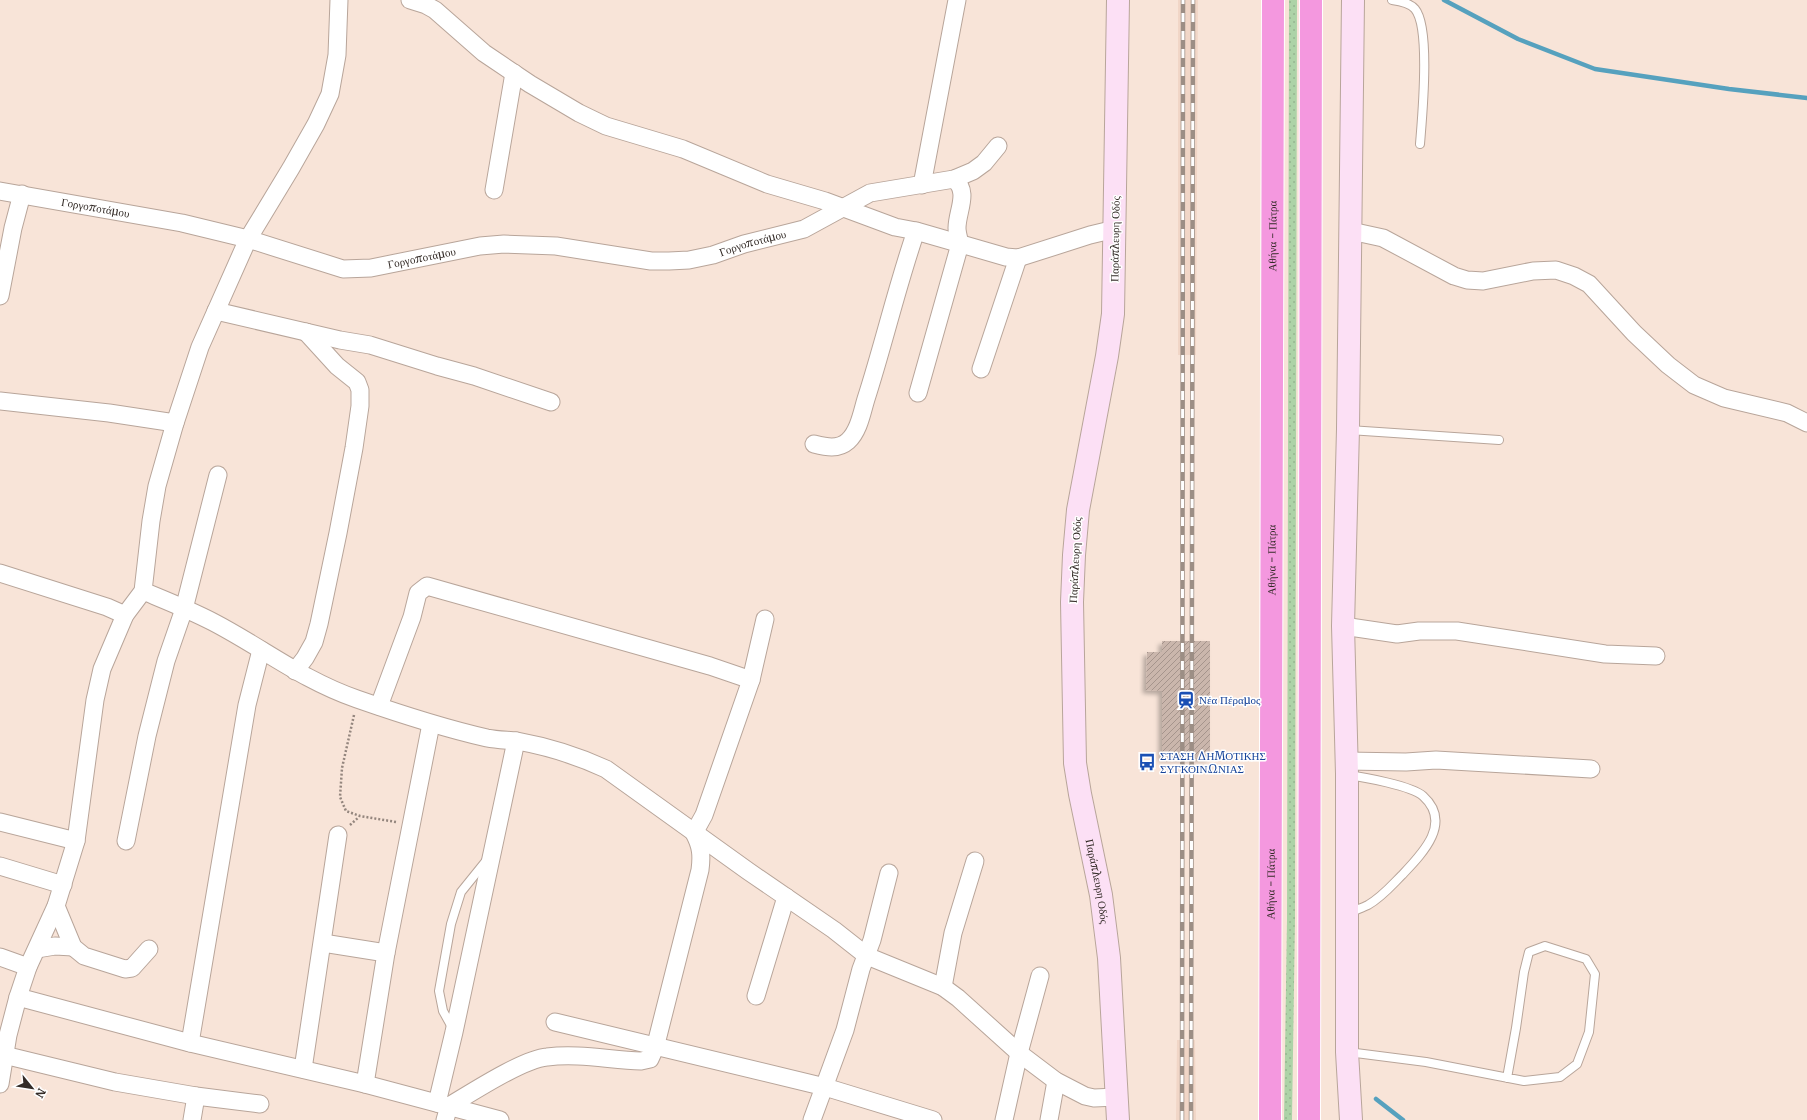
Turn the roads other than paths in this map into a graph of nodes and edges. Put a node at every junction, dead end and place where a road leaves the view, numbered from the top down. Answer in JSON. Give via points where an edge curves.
{"nodes":[{"id":1,"x":339,"y":0,"type":"edge"},
{"id":2,"x":410,"y":0,"type":"edge"},
{"id":3,"x":957,"y":0,"type":"edge"},
{"id":4,"x":1118,"y":0,"type":"edge"},
{"id":5,"x":1273,"y":0,"type":"edge"},
{"id":6,"x":1311,"y":0,"type":"edge"},
{"id":7,"x":1353,"y":0,"type":"edge"},
{"id":8,"x":1392,"y":0,"type":"edge"},
{"id":9,"x":514,"y":73,"type":"junction"},
{"id":10,"x":1420,"y":144,"type":"dead end"},
{"id":11,"x":998,"y":146,"type":"dead end"},
{"id":12,"x":954,"y":179,"type":"junction"},
{"id":13,"x":922,"y":185,"type":"junction"},
{"id":14,"x":494,"y":190,"type":"dead end"},
{"id":15,"x":0,"y":191,"type":"edge"},
{"id":16,"x":22,"y":194,"type":"junction"},
{"id":17,"x":843,"y":208,"type":"junction"},
{"id":18,"x":1115,"y":229,"type":"junction"},
{"id":19,"x":916,"y":231,"type":"junction"},
{"id":20,"x":1350,"y":231,"type":"junction"},
{"id":21,"x":248,"y":239,"type":"junction"},
{"id":22,"x":960,"y":244,"type":"junction"},
{"id":23,"x":1018,"y":258,"type":"junction"},
{"id":24,"x":0,"y":296,"type":"edge"},
{"id":25,"x":216,"y":311,"type":"junction"},
{"id":26,"x":306,"y":332,"type":"junction"},
{"id":27,"x":981,"y":369,"type":"dead end"},
{"id":28,"x":918,"y":393,"type":"dead end"},
{"id":29,"x":0,"y":400,"type":"edge"},
{"id":30,"x":551,"y":402,"type":"dead end"},
{"id":31,"x":175,"y":423,"type":"junction"},
{"id":32,"x":1807,"y":423,"type":"edge"},
{"id":33,"x":1348,"y":430,"type":"junction"},
{"id":34,"x":1499,"y":440,"type":"dead end"},
{"id":35,"x":814,"y":444,"type":"dead end"},
{"id":36,"x":218,"y":475,"type":"dead end"},
{"id":37,"x":0,"y":573,"type":"edge"},
{"id":38,"x":144,"y":591,"type":"junction"},
{"id":39,"x":184,"y":609,"type":"junction"},
{"id":40,"x":125,"y":615,"type":"junction"},
{"id":41,"x":765,"y":619,"type":"dead end"},
{"id":42,"x":1343,"y":626,"type":"junction"},
{"id":43,"x":261,"y":650,"type":"junction"},
{"id":44,"x":1656,"y":656,"type":"dead end"},
{"id":45,"x":296,"y":672,"type":"junction"},
{"id":46,"x":751,"y":680,"type":"junction"},
{"id":47,"x":379,"y":706,"type":"junction"},
{"id":48,"x":431,"y":724,"type":"junction"},
{"id":49,"x":516,"y":741,"type":"junction"},
{"id":50,"x":1346,"y":768,"type":"junction"},
{"id":51,"x":1591,"y":769,"type":"dead end"},
{"id":52,"x":0,"y":822,"type":"edge"},
{"id":53,"x":694,"y":832,"type":"junction"},
{"id":54,"x":338,"y":835,"type":"dead end"},
{"id":55,"x":126,"y":841,"type":"dead end"},
{"id":56,"x":76,"y":842,"type":"junction"},
{"id":57,"x":492,"y":854,"type":"junction"},
{"id":58,"x":975,"y":861,"type":"dead end"},
{"id":59,"x":0,"y":866,"type":"edge"},
{"id":60,"x":889,"y":873,"type":"dead end"},
{"id":61,"x":63,"y":885,"type":"junction"},
{"id":62,"x":786,"y":897,"type":"junction"},
{"id":63,"x":56,"y":906,"type":"junction"},
{"id":64,"x":1346,"y":914,"type":"junction"},
{"id":65,"x":322,"y":943,"type":"junction"},
{"id":66,"x":73,"y":947,"type":"junction"},
{"id":67,"x":37,"y":949,"type":"junction"},
{"id":68,"x":149,"y":949,"type":"dead end"},
{"id":69,"x":386,"y":953,"type":"junction"},
{"id":70,"x":867,"y":956,"type":"junction"},
{"id":71,"x":0,"y":957,"type":"edge"},
{"id":72,"x":28,"y":968,"type":"junction"},
{"id":73,"x":1040,"y":976,"type":"dead end"},
{"id":74,"x":943,"y":987,"type":"junction"},
{"id":75,"x":756,"y":996,"type":"dead end"},
{"id":76,"x":18,"y":997,"type":"junction"},
{"id":77,"x":554,"y":1022,"type":"dead end"},
{"id":78,"x":454,"y":1032,"type":"junction"},
{"id":79,"x":190,"y":1043,"type":"junction"},
{"id":80,"x":655,"y":1048,"type":"junction"},
{"id":81,"x":1347,"y":1052,"type":"junction"},
{"id":82,"x":1019,"y":1053,"type":"junction"},
{"id":83,"x":4,"y":1055,"type":"junction"},
{"id":84,"x":303,"y":1069,"type":"junction"},
{"id":85,"x":1507,"y":1078,"type":"junction"},
{"id":86,"x":1056,"y":1081,"type":"junction"},
{"id":87,"x":0,"y":1084,"type":"edge"},
{"id":88,"x":365,"y":1084,"type":"junction"},
{"id":89,"x":825,"y":1088,"type":"junction"},
{"id":90,"x":196,"y":1096,"type":"junction"},
{"id":91,"x":1117,"y":1097,"type":"junction"},
{"id":92,"x":260,"y":1104,"type":"dead end"},
{"id":93,"x":444,"y":1110,"type":"edge"},
{"id":94,"x":1269,"y":1114,"type":"edge"},
{"id":95,"x":1309,"y":1117,"type":"edge"},
{"id":96,"x":192,"y":1120,"type":"edge"},
{"id":97,"x":500,"y":1120,"type":"edge"},
{"id":98,"x":812,"y":1120,"type":"edge"},
{"id":99,"x":933,"y":1120,"type":"edge"},
{"id":100,"x":1004,"y":1120,"type":"edge"},
{"id":101,"x":1049,"y":1120,"type":"edge"},
{"id":102,"x":1118,"y":1120,"type":"edge"},
{"id":103,"x":1351,"y":1120,"type":"edge"}],
"edges":[{"from":1,"to":21,"type":"street","via":[[337,55],[330,94],[316,124]]},
{"from":2,"to":9,"type":"street","via":[[435,10],[484,53]]},
{"from":3,"to":13,"type":"street"},
{"from":4,"to":18,"type":"main road","name":"Παράπλευρη Οδός"},
{"from":5,"to":94,"type":"highway","name":"Αθήνα - Πάτρα"},
{"from":6,"to":95,"type":"highway"},
{"from":7,"to":20,"type":"main road"},
{"from":8,"to":10,"type":"lane","via":[[1410,5],[1416,10],[1420,21],[1424,56]]},
{"from":9,"to":14,"type":"street"},
{"from":9,"to":17,"type":"street","via":[[579,113],[606,126],[683,149],[766,184]]},
{"from":11,"to":12,"type":"street","name":"Γοργοποτάμου","via":[[984,163]]},
{"from":12,"to":13,"type":"street","name":"Γοργοποτάμου"},
{"from":12,"to":22,"type":"street","via":[[962,190],[957,227]]},
{"from":13,"to":17,"type":"street","name":"Γοργοποτάμου","via":[[870,193]]},
{"from":15,"to":16,"type":"street","name":"Γοργοποτάμου"},
{"from":16,"to":21,"type":"street","name":"Γοργοποτάμου","via":[[182,223]]},
{"from":16,"to":24,"type":"street"},
{"from":17,"to":19,"type":"street","via":[[895,227]]},
{"from":17,"to":21,"type":"street","name":"Γοργοποτάμου","via":[[804,229],[688,260],[669,261],[651,261],[556,246],[504,244],[480,246],[354,270],[323,264]]},
{"from":18,"to":23,"type":"street"},
{"from":18,"to":91,"type":"main road","name":"Παράπλευρη Οδός","via":[[1113,314],[1078,510],[1072,602],[1075,763],[1101,895],[1109,958]]},
{"from":19,"to":22,"type":"street"},
{"from":19,"to":35,"type":"street","via":[[855,431],[843,445],[828,447]]},
{"from":20,"to":32,"type":"street","via":[[1383,238],[1454,276],[1467,280],[1482,281],[1533,271],[1556,270],[1574,276],[1589,284],[1634,333],[1694,385],[1724,398],[1787,413]]},
{"from":20,"to":33,"type":"main road"},
{"from":21,"to":25,"type":"street"},
{"from":22,"to":23,"type":"street"},
{"from":22,"to":28,"type":"street"},
{"from":23,"to":27,"type":"street"},
{"from":25,"to":26,"type":"street"},
{"from":25,"to":31,"type":"street","via":[[200,347]]},
{"from":26,"to":30,"type":"street","via":[[393,351]]},
{"from":26,"to":45,"type":"street","via":[[337,366],[357,382],[360,406],[340,525],[319,624],[314,642]]},
{"from":29,"to":31,"type":"street"},
{"from":31,"to":38,"type":"street","via":[[153,507]]},
{"from":33,"to":34,"type":"lane"},
{"from":33,"to":42,"type":"main road"},
{"from":36,"to":39,"type":"street"},
{"from":37,"to":40,"type":"street"},
{"from":38,"to":39,"type":"street"},
{"from":38,"to":40,"type":"street"},
{"from":39,"to":43,"type":"street"},
{"from":39,"to":55,"type":"street","via":[[166,661],[147,736]]},
{"from":40,"to":56,"type":"street","via":[[107,654],[97,686]]},
{"from":41,"to":46,"type":"street"},
{"from":42,"to":44,"type":"street","via":[[1397,634],[1457,631],[1605,654]]},
{"from":42,"to":50,"type":"main road"},
{"from":43,"to":45,"type":"street"},
{"from":43,"to":79,"type":"street","via":[[247,705]]},
{"from":45,"to":47,"type":"street","via":[[321,685]]},
{"from":46,"to":47,"type":"street","via":[[710,666],[427,586],[418,593],[412,617]]},
{"from":46,"to":53,"type":"street","via":[[704,815]]},
{"from":47,"to":48,"type":"street"},
{"from":48,"to":49,"type":"street","via":[[489,738]]},
{"from":48,"to":69,"type":"street"},
{"from":49,"to":53,"type":"street","via":[[563,751],[606,769]]},
{"from":49,"to":57,"type":"street"},
{"from":50,"to":51,"type":"street","via":[[1459,761]]},
{"from":50,"to":64,"type":"main road"},
{"from":50,"to":64,"type":"lane","via":[[1422,795],[1433,806],[1435,817],[1430,843],[1418,859],[1385,893],[1368,905]]},
{"from":52,"to":56,"type":"street"},
{"from":53,"to":62,"type":"street"},
{"from":53,"to":80,"type":"street","via":[[702,854],[700,870]]},
{"from":54,"to":65,"type":"street"},
{"from":56,"to":61,"type":"street"},
{"from":57,"to":78,"type":"street"},
{"from":57,"to":78,"type":"lane","via":[[461,892],[451,924],[439,991],[443,1011]]},
{"from":58,"to":74,"type":"street","via":[[953,933]]},
{"from":59,"to":61,"type":"street"},
{"from":60,"to":70,"type":"street"},
{"from":61,"to":63,"type":"street"},
{"from":62,"to":70,"type":"street"},
{"from":62,"to":75,"type":"street"},
{"from":63,"to":66,"type":"street"},
{"from":63,"to":67,"type":"street"},
{"from":64,"to":81,"type":"main road"},
{"from":65,"to":69,"type":"street"},
{"from":65,"to":84,"type":"street"},
{"from":66,"to":67,"type":"street"},
{"from":66,"to":68,"type":"street","via":[[84,956],[125,969],[132,968]]},
{"from":67,"to":72,"type":"street"},
{"from":69,"to":88,"type":"street"},
{"from":70,"to":74,"type":"street"},
{"from":70,"to":89,"type":"street"},
{"from":71,"to":72,"type":"street"},
{"from":72,"to":76,"type":"street"},
{"from":73,"to":82,"type":"street"},
{"from":74,"to":82,"type":"street"},
{"from":76,"to":79,"type":"street"},
{"from":76,"to":83,"type":"street"},
{"from":77,"to":80,"type":"street"},
{"from":78,"to":93,"type":"street"},
{"from":79,"to":84,"type":"street"},
{"from":80,"to":89,"type":"street"},
{"from":80,"to":93,"type":"street","via":[[650,1059],[642,1061],[583,1055],[545,1057],[524,1064]]},
{"from":81,"to":85,"type":"lane","via":[[1426,1062]]},
{"from":81,"to":103,"type":"main road"},
{"from":82,"to":86,"type":"street"},
{"from":82,"to":100,"type":"street"},
{"from":83,"to":87,"type":"street"},
{"from":83,"to":90,"type":"street","via":[[115,1082]]},
{"from":84,"to":88,"type":"street"},
{"from":85,"to":85,"type":"lane","via":[[1524,1081],[1560,1077],[1577,1064],[1589,1032],[1595,974],[1586,959],[1545,946],[1529,952]]},
{"from":86,"to":91,"type":"street","via":[[1085,1096]]},
{"from":86,"to":101,"type":"street"},
{"from":88,"to":93,"type":"street"},
{"from":89,"to":98,"type":"street"},
{"from":89,"to":99,"type":"street"},
{"from":90,"to":92,"type":"street"},
{"from":90,"to":96,"type":"street"},
{"from":91,"to":102,"type":"main road","name":"Παράπλευρη Οδός"},
{"from":93,"to":97,"type":"street"}]}
